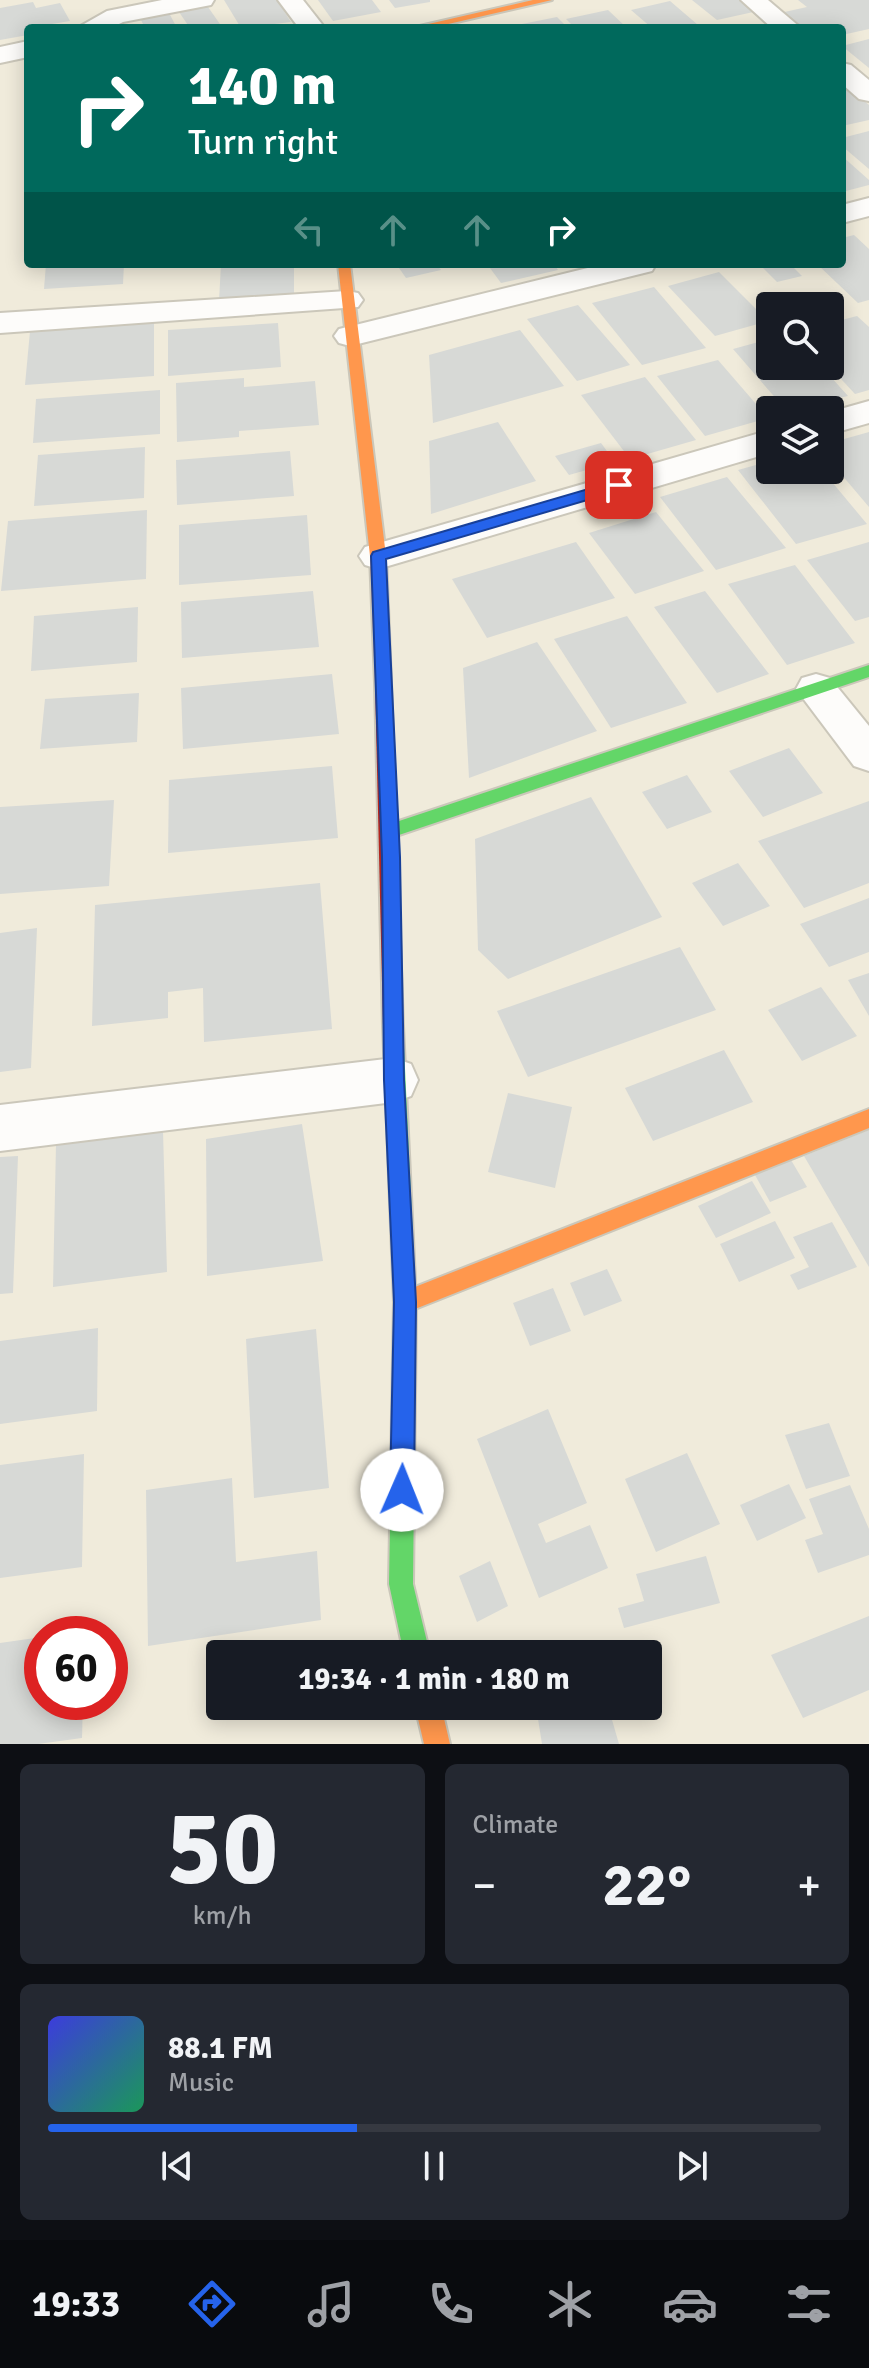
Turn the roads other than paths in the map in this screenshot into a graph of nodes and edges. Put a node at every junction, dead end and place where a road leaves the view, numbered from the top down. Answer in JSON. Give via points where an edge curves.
{"nodes":[{"id":1,"x":202,"y":0,"type":"edge"},
{"id":2,"x":290,"y":0,"type":"edge"},
{"id":3,"x":545,"y":0,"type":"edge"},
{"id":4,"x":753,"y":0,"type":"edge"},
{"id":5,"x":99,"y":24,"type":"edge"},
{"id":6,"x":309,"y":24,"type":"edge"},
{"id":7,"x":434,"y":24,"type":"edge"},
{"id":8,"x":783,"y":24,"type":"edge"},
{"id":9,"x":24,"y":50,"type":"edge"},
{"id":10,"x":0,"y":55,"type":"edge"},
{"id":11,"x":846,"y":74,"type":"edge"},
{"id":12,"x":869,"y":93,"type":"edge"},
{"id":13,"x":869,"y":207,"type":"edge"},
{"id":14,"x":846,"y":213,"type":"edge"},
{"id":15,"x":344,"y":268,"type":"edge"},
{"id":16,"x":625,"y":268,"type":"edge"},
{"id":17,"x":347,"y":300,"type":"junction"},
{"id":18,"x":0,"y":323,"type":"edge"},
{"id":19,"x":350,"y":336,"type":"junction"},
{"id":20,"x":869,"y":412,"type":"edge"},
{"id":21,"x":844,"y":419,"type":"edge"},
{"id":22,"x":756,"y":445,"type":"edge"},
{"id":23,"x":378,"y":556,"type":"junction"},
{"id":24,"x":869,"y":671,"type":"edge"},
{"id":25,"x":816,"y":689,"type":"junction"},
{"id":26,"x":869,"y":755,"type":"edge"},
{"id":27,"x":390,"y":831,"type":"junction"},
{"id":28,"x":394,"y":1080,"type":"junction"},
{"id":29,"x":869,"y":1118,"type":"edge"},
{"id":30,"x":0,"y":1128,"type":"edge"},
{"id":31,"x":405,"y":1302,"type":"junction"},
{"id":32,"x":414,"y":1640,"type":"edge"},
{"id":33,"x":431,"y":1720,"type":"edge"},
{"id":34,"x":437,"y":1744,"type":"edge"}],
"edges":[{"from":1,"to":5,"type":"street"},
{"from":2,"to":6,"type":"street"},
{"from":3,"to":7,"type":"main road"},
{"from":4,"to":8,"type":"street"},
{"from":9,"to":10,"type":"street"},
{"from":11,"to":12,"type":"street"},
{"from":13,"to":14,"type":"street"},
{"from":15,"to":17,"type":"main road"},
{"from":16,"to":19,"type":"street"},
{"from":17,"to":18,"type":"street"},
{"from":17,"to":19,"type":"main road"},
{"from":19,"to":23,"type":"main road"},
{"from":20,"to":21,"type":"street"},
{"from":22,"to":23,"type":"street"},
{"from":23,"to":27,"type":"main road"},
{"from":24,"to":25,"type":"main road"},
{"from":25,"to":26,"type":"street"},
{"from":25,"to":27,"type":"main road"},
{"from":27,"to":28,"type":"main road"},
{"from":28,"to":30,"type":"street"},
{"from":28,"to":31,"type":"main road"},
{"from":29,"to":31,"type":"main road"},
{"from":31,"to":32,"type":"main road","via":[[401,1584]]},
{"from":33,"to":34,"type":"main road"}]}
